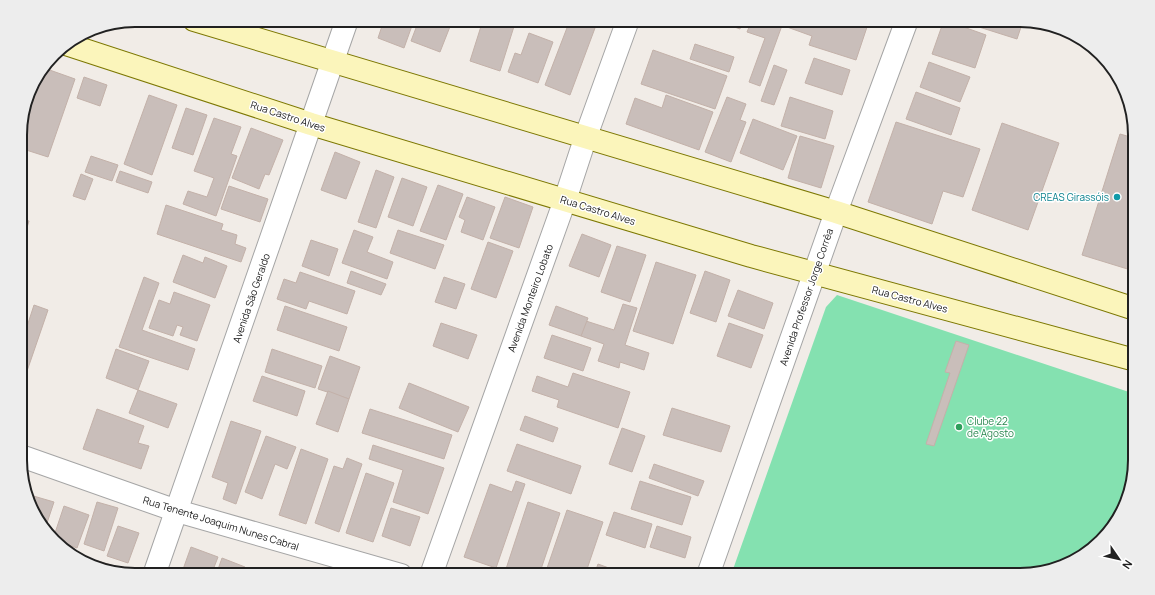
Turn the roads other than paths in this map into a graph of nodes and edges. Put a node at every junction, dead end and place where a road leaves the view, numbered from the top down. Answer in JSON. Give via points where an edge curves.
{"nodes":[{"id":1,"x":218,"y":27,"type":"edge"},
{"id":2,"x":344,"y":27,"type":"edge"},
{"id":3,"x":625,"y":27,"type":"edge"},
{"id":4,"x":904,"y":27,"type":"edge"},
{"id":5,"x":73,"y":46,"type":"edge"},
{"id":6,"x":332,"y":61,"type":"junction"},
{"id":7,"x":312,"y":124,"type":"junction"},
{"id":8,"x":586,"y":136,"type":"junction"},
{"id":9,"x":565,"y":200,"type":"junction"},
{"id":10,"x":836,"y":212,"type":"junction"},
{"id":11,"x":814,"y":273,"type":"junction"},
{"id":12,"x":1128,"y":307,"type":"edge"},
{"id":13,"x":1128,"y":358,"type":"edge"},
{"id":14,"x":27,"y":458,"type":"edge"},
{"id":15,"x":177,"y":511,"type":"junction"},
{"id":16,"x":157,"y":568,"type":"edge"},
{"id":17,"x":376,"y":568,"type":"edge"},
{"id":18,"x":434,"y":568,"type":"edge"},
{"id":19,"x":710,"y":568,"type":"edge"}],
"edges":[{"from":1,"to":6,"type":"main road"},
{"from":2,"to":6,"type":"street","name":"Avenida São Geraldo"},
{"from":3,"to":8,"type":"street","name":"Avenida Monteiro Lobato"},
{"from":4,"to":10,"type":"street","name":"Avenida Professor Jorge Corrêa"},
{"from":5,"to":7,"type":"main road","name":"Rua Castro Alves"},
{"from":6,"to":7,"type":"street","name":"Avenida São Geraldo"},
{"from":6,"to":8,"type":"main road"},
{"from":7,"to":9,"type":"main road","name":"Rua Castro Alves"},
{"from":7,"to":15,"type":"street","name":"Avenida São Geraldo"},
{"from":8,"to":9,"type":"street","name":"Avenida Monteiro Lobato"},
{"from":8,"to":10,"type":"main road"},
{"from":9,"to":11,"type":"main road","name":"Rua Castro Alves"},
{"from":9,"to":18,"type":"street","name":"Avenida Monteiro Lobato"},
{"from":10,"to":11,"type":"street","name":"Avenida Professor Jorge Corrêa"},
{"from":10,"to":12,"type":"main road"},
{"from":11,"to":13,"type":"main road","name":"Rua Castro Alves"},
{"from":11,"to":19,"type":"street","name":"Avenida Professor Jorge Corrêa"},
{"from":14,"to":15,"type":"street","name":"Rua Tenente Joaquim Nunes Cabral"},
{"from":15,"to":16,"type":"street","name":"Avenida São Geraldo"},
{"from":15,"to":17,"type":"street","name":"Rua Tenente Joaquim Nunes Cabral"}]}
